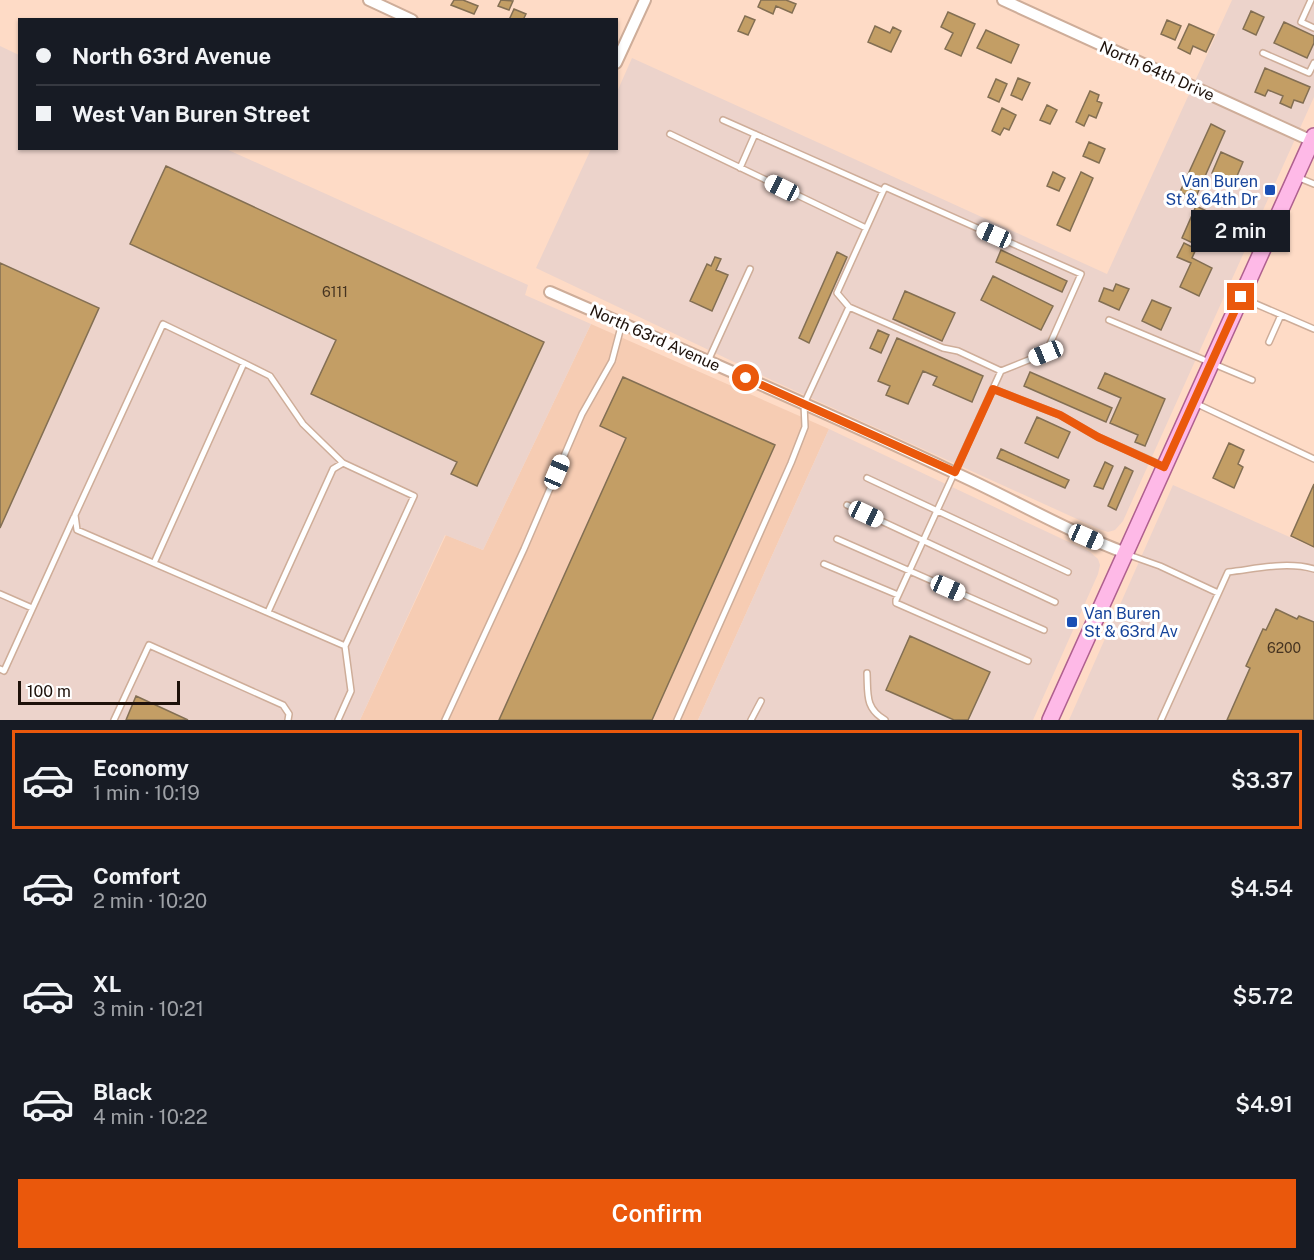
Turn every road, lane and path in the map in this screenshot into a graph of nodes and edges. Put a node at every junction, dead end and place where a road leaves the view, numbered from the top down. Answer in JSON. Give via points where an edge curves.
{"nodes":[{"id":1,"x":369,"y":0,"type":"edge"},
{"id":2,"x":645,"y":0,"type":"edge"},
{"id":3,"x":1003,"y":0,"type":"edge"},
{"id":4,"x":1311,"y":0,"type":"edge"},
{"id":5,"x":408,"y":18,"type":"edge"},
{"id":6,"x":1314,"y":28,"type":"edge"},
{"id":7,"x":1263,"y":52,"type":"dead end"},
{"id":8,"x":618,"y":59,"type":"edge"},
{"id":9,"x":1314,"y":64,"type":"edge"},
{"id":10,"x":723,"y":120,"type":"dead end"},
{"id":11,"x":670,"y":134,"type":"dead end"},
{"id":12,"x":755,"y":134,"type":"junction"},
{"id":13,"x":1313,"y":138,"type":"edge"},
{"id":14,"x":740,"y":168,"type":"junction"},
{"id":15,"x":1296,"y":176,"type":"junction"},
{"id":16,"x":1314,"y":184,"type":"edge"},
{"id":17,"x":883,"y":191,"type":"junction"},
{"id":18,"x":866,"y":228,"type":"junction"},
{"id":19,"x":1218,"y":233,"type":"dead end"},
{"id":20,"x":1261,"y":253,"type":"junction"},
{"id":21,"x":750,"y":270,"type":"dead end"},
{"id":22,"x":550,"y":292,"type":"dead end"},
{"id":23,"x":1241,"y":297,"type":"junction"},
{"id":24,"x":849,"y":307,"type":"junction"},
{"id":25,"x":1281,"y":315,"type":"junction"},
{"id":26,"x":1109,"y":320,"type":"dead end"},
{"id":27,"x":622,"y":323,"type":"junction"},
{"id":28,"x":1314,"y":329,"type":"edge"},
{"id":29,"x":1269,"y":342,"type":"dead end"},
{"id":30,"x":708,"y":361,"type":"junction"},
{"id":31,"x":244,"y":363,"type":"junction"},
{"id":32,"x":1211,"y":363,"type":"junction"},
{"id":33,"x":1001,"y":371,"type":"junction"},
{"id":34,"x":1252,"y":380,"type":"dead end"},
{"id":35,"x":993,"y":389,"type":"junction"},
{"id":36,"x":1193,"y":403,"type":"junction"},
{"id":37,"x":804,"y":404,"type":"junction"},
{"id":38,"x":1314,"y":459,"type":"edge"},
{"id":39,"x":344,"y":463,"type":"junction"},
{"id":40,"x":1164,"y":467,"type":"junction"},
{"id":41,"x":955,"y":472,"type":"junction"},
{"id":42,"x":867,"y":478,"type":"dead end"},
{"id":43,"x":847,"y":505,"type":"dead end"},
{"id":44,"x":937,"y":512,"type":"junction"},
{"id":45,"x":75,"y":515,"type":"junction"},
{"id":46,"x":837,"y":539,"type":"dead end"},
{"id":47,"x":923,"y":541,"type":"junction"},
{"id":48,"x":1126,"y":554,"type":"junction"},
{"id":49,"x":154,"y":563,"type":"junction"},
{"id":50,"x":824,"y":564,"type":"dead end"},
{"id":51,"x":1314,"y":569,"type":"edge"},
{"id":52,"x":909,"y":571,"type":"junction"},
{"id":53,"x":1068,"y":572,"type":"dead end"},
{"id":54,"x":1218,"y":593,"type":"junction"},
{"id":55,"x":0,"y":594,"type":"edge"},
{"id":56,"x":898,"y":595,"type":"junction"},
{"id":57,"x":1055,"y":602,"type":"dead end"},
{"id":58,"x":33,"y":608,"type":"junction"},
{"id":59,"x":268,"y":612,"type":"junction"},
{"id":60,"x":1044,"y":630,"type":"dead end"},
{"id":61,"x":345,"y":646,"type":"junction"},
{"id":62,"x":1028,"y":662,"type":"dead end"},
{"id":63,"x":0,"y":669,"type":"edge"},
{"id":64,"x":867,"y":673,"type":"dead end"},
{"id":65,"x":760,"y":701,"type":"dead end"},
{"id":66,"x":114,"y":720,"type":"edge"},
{"id":67,"x":288,"y":720,"type":"edge"},
{"id":68,"x":338,"y":720,"type":"edge"},
{"id":69,"x":445,"y":720,"type":"edge"},
{"id":70,"x":677,"y":720,"type":"edge"},
{"id":71,"x":751,"y":720,"type":"edge"},
{"id":72,"x":885,"y":720,"type":"edge"},
{"id":73,"x":1050,"y":720,"type":"edge"},
{"id":74,"x":1161,"y":720,"type":"edge"}],
"edges":[{"from":1,"to":5,"type":"street"},
{"from":2,"to":8,"type":"street"},
{"from":3,"to":13,"type":"street","name":"North 64th Drive"},
{"from":4,"to":6,"type":"lane","via":[[1301,22]]},
{"from":7,"to":9,"type":"lane","via":[[1310,73]]},
{"from":10,"to":12,"type":"lane"},
{"from":11,"to":14,"type":"lane"},
{"from":12,"to":14,"type":"lane"},
{"from":12,"to":17,"type":"lane"},
{"from":13,"to":15,"type":"main road"},
{"from":14,"to":18,"type":"lane"},
{"from":15,"to":16,"type":"lane"},
{"from":15,"to":20,"type":"main road"},
{"from":17,"to":18,"type":"lane"},
{"from":17,"to":33,"type":"lane","via":[[885,186],[1081,274],[1046,353]]},
{"from":18,"to":24,"type":"lane","via":[[837,293]]},
{"from":19,"to":20,"type":"lane"},
{"from":20,"to":23,"type":"main road"},
{"from":21,"to":30,"type":"lane"},
{"from":22,"to":27,"type":"street","name":"North 63rd Avenue"},
{"from":23,"to":25,"type":"lane"},
{"from":23,"to":32,"type":"main road"},
{"from":24,"to":33,"type":"lane"},
{"from":24,"to":37,"type":"lane"},
{"from":25,"to":28,"type":"lane"},
{"from":25,"to":29,"type":"lane"},
{"from":26,"to":32,"type":"lane"},
{"from":27,"to":30,"type":"street","name":"North 63rd Avenue"},
{"from":27,"to":69,"type":"lane","via":[[612,361],[582,414]]},
{"from":30,"to":37,"type":"street","name":"North 63rd Avenue"},
{"from":31,"to":39,"type":"lane","via":[[270,376],[303,424]]},
{"from":31,"to":45,"type":"lane","via":[[163,324]]},
{"from":31,"to":49,"type":"lane"},
{"from":32,"to":34,"type":"lane"},
{"from":32,"to":36,"type":"main road"},
{"from":33,"to":35,"type":"lane"},
{"from":35,"to":40,"type":"lane","via":[[1060,415]]},
{"from":35,"to":41,"type":"lane"},
{"from":36,"to":38,"type":"lane"},
{"from":36,"to":40,"type":"main road"},
{"from":37,"to":41,"type":"street","name":"North 63rd Avenue"},
{"from":37,"to":70,"type":"lane","via":[[805,427],[791,463]]},
{"from":39,"to":59,"type":"lane","via":[[333,469]]},
{"from":39,"to":61,"type":"lane","via":[[414,496]]},
{"from":40,"to":48,"type":"main road"},
{"from":41,"to":44,"type":"lane"},
{"from":41,"to":48,"type":"street","name":"North 63rd Avenue"},
{"from":42,"to":44,"type":"lane"},
{"from":43,"to":47,"type":"lane"},
{"from":44,"to":47,"type":"lane"},
{"from":44,"to":53,"type":"lane"},
{"from":45,"to":49,"type":"lane","via":[[77,530]]},
{"from":45,"to":58,"type":"lane"},
{"from":46,"to":52,"type":"lane"},
{"from":47,"to":52,"type":"lane"},
{"from":47,"to":57,"type":"lane"},
{"from":48,"to":54,"type":"lane","name":"North 63rd Avenue"},
{"from":48,"to":73,"type":"main road"},
{"from":49,"to":59,"type":"lane"},
{"from":50,"to":56,"type":"lane"},
{"from":51,"to":54,"type":"lane","via":[[1295,565],[1228,572]]},
{"from":52,"to":56,"type":"lane"},
{"from":52,"to":60,"type":"lane"},
{"from":54,"to":74,"type":"lane"},
{"from":55,"to":58,"type":"lane"},
{"from":56,"to":62,"type":"lane","via":[[896,603]]},
{"from":58,"to":63,"type":"lane","via":[[4,670]]},
{"from":59,"to":61,"type":"lane"},
{"from":61,"to":68,"type":"lane","via":[[351,691]]},
{"from":64,"to":72,"type":"lane","via":[[868,700],[873,713]]},
{"from":65,"to":71,"type":"lane"},
{"from":66,"to":67,"type":"lane","via":[[148,645],[283,705]]}]}
